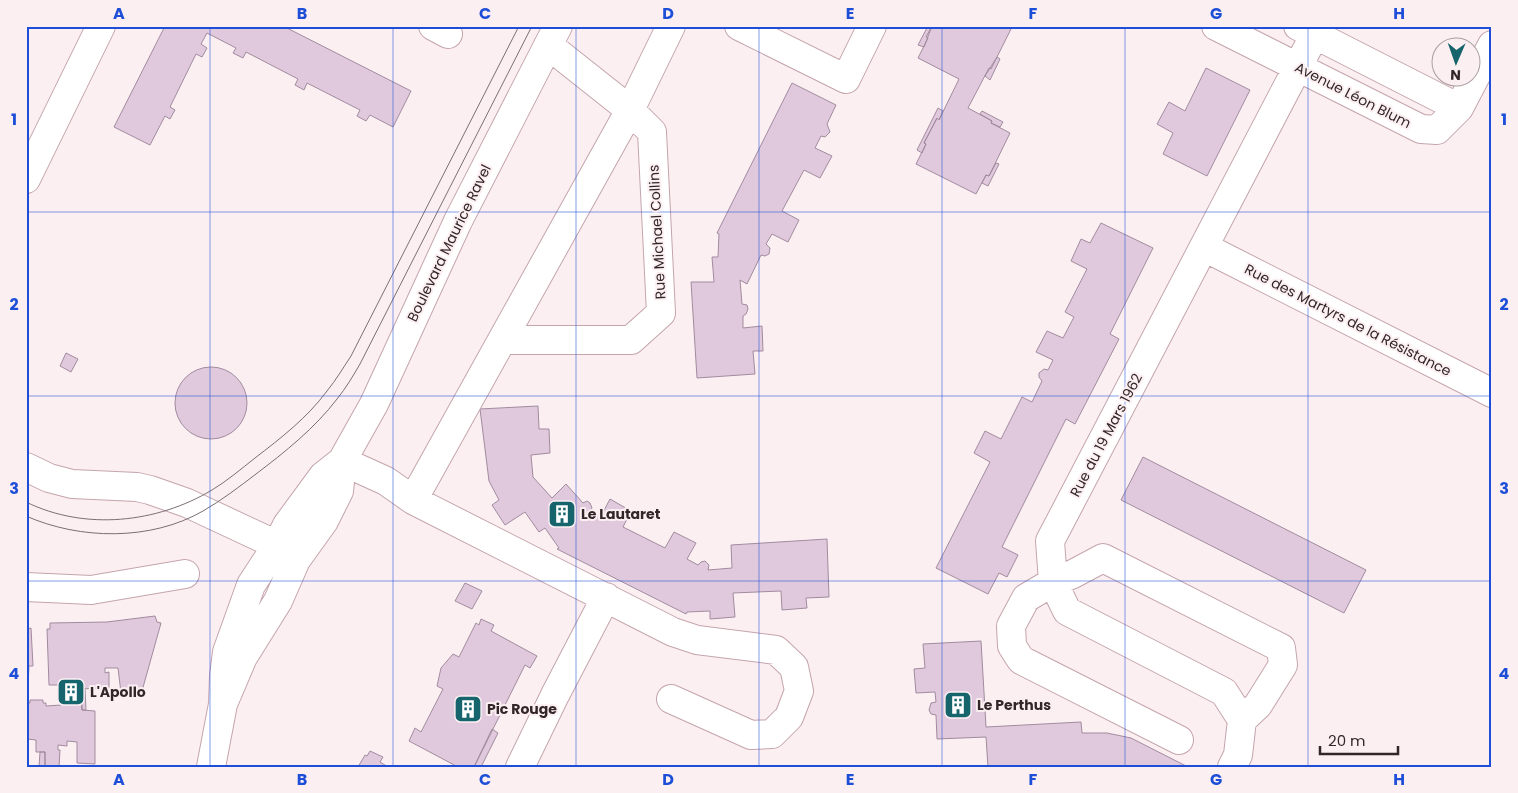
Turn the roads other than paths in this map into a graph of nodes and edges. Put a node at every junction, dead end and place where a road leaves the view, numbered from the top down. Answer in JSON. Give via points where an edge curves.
{"nodes":[{"id":1,"x":101,"y":26,"type":"edge"},
{"id":2,"x":671,"y":26,"type":"edge"},
{"id":3,"x":739,"y":26,"type":"edge"},
{"id":4,"x":872,"y":26,"type":"edge"},
{"id":5,"x":1216,"y":26,"type":"edge"},
{"id":6,"x":1306,"y":30,"type":"edge"},
{"id":7,"x":553,"y":36,"type":"edge"},
{"id":8,"x":1492,"y":45,"type":"edge"},
{"id":9,"x":1298,"y":68,"type":"junction"},
{"id":10,"x":1459,"y":108,"type":"junction"},
{"id":11,"x":630,"y":110,"type":"junction"},
{"id":12,"x":26,"y":179,"type":"edge"},
{"id":13,"x":1204,"y":247,"type":"junction"},
{"id":14,"x":502,"y":340,"type":"junction"},
{"id":15,"x":1492,"y":393,"type":"edge"},
{"id":16,"x":342,"y":461,"type":"junction"},
{"id":17,"x":26,"y":467,"type":"edge"},
{"id":18,"x":413,"y":500,"type":"junction"},
{"id":19,"x":286,"y":552,"type":"junction"},
{"id":20,"x":185,"y":574,"type":"dead end"},
{"id":21,"x":1053,"y":582,"type":"junction"},
{"id":22,"x":26,"y":588,"type":"edge"},
{"id":23,"x":606,"y":597,"type":"junction"},
{"id":24,"x":671,"y":699,"type":"dead end"},
{"id":25,"x":1242,"y":720,"type":"junction"},
{"id":26,"x":1179,"y":740,"type":"dead end"},
{"id":27,"x":212,"y":767,"type":"edge"},
{"id":28,"x":520,"y":767,"type":"edge"},
{"id":29,"x":1232,"y":767,"type":"edge"}],
"edges":[{"from":1,"to":12,"type":"street"},
{"from":2,"to":11,"type":"street"},
{"from":3,"to":4,"type":"street","via":[[846,79]]},
{"from":5,"to":9,"type":"street","name":"Avenue Léon Blum"},
{"from":6,"to":9,"type":"street","name":"Rue du 19 Mars 1962"},
{"from":6,"to":10,"type":"street"},
{"from":7,"to":11,"type":"street","name":"Rue Michael Collins"},
{"from":7,"to":16,"type":"street","name":"Boulevard Maurice Ravel","via":[[458,221],[374,404]]},
{"from":8,"to":10,"type":"street","name":"Avenue Léon Blum"},
{"from":9,"to":10,"type":"street","name":"Avenue Léon Blum","via":[[1421,129],[1438,130]]},
{"from":9,"to":13,"type":"street","name":"Rue du 19 Mars 1962"},
{"from":11,"to":14,"type":"street"},
{"from":11,"to":14,"type":"street","name":"Rue Michael Collins","via":[[652,132],[661,313],[631,340]]},
{"from":13,"to":15,"type":"street","name":"Rue des Martyrs de la Résistance"},
{"from":13,"to":21,"type":"street","name":"Rue du 19 Mars 1962","via":[[1050,541]]},
{"from":14,"to":18,"type":"street"},
{"from":16,"to":18,"type":"street","via":[[386,481]]},
{"from":16,"to":19,"type":"street","name":"Boulevard Maurice Ravel","via":[[340,491],[324,521]]},
{"from":17,"to":19,"type":"street","via":[[72,484],[150,490],[187,503]]},
{"from":18,"to":23,"type":"street"},
{"from":19,"to":27,"type":"street","name":"Boulevard Maurice Ravel","via":[[250,586],[227,652],[223,704]]},
{"from":20,"to":22,"type":"street","via":[[91,590]]},
{"from":21,"to":25,"type":"street","name":"Rue du 19 Mars 1962","via":[[1067,611],[1224,692]]},
{"from":21,"to":25,"type":"street","via":[[1102,558],[1281,648],[1283,665],[1258,705]]},
{"from":21,"to":26,"type":"street","via":[[1026,598],[1011,626],[1012,646],[1021,660]]},
{"from":23,"to":24,"type":"street","via":[[673,632],[697,640],[776,650],[794,668],[799,691],[789,717],[772,734],[751,735]]},
{"from":23,"to":28,"type":"street"},
{"from":25,"to":29,"type":"street","via":[[1238,756]]}]}
